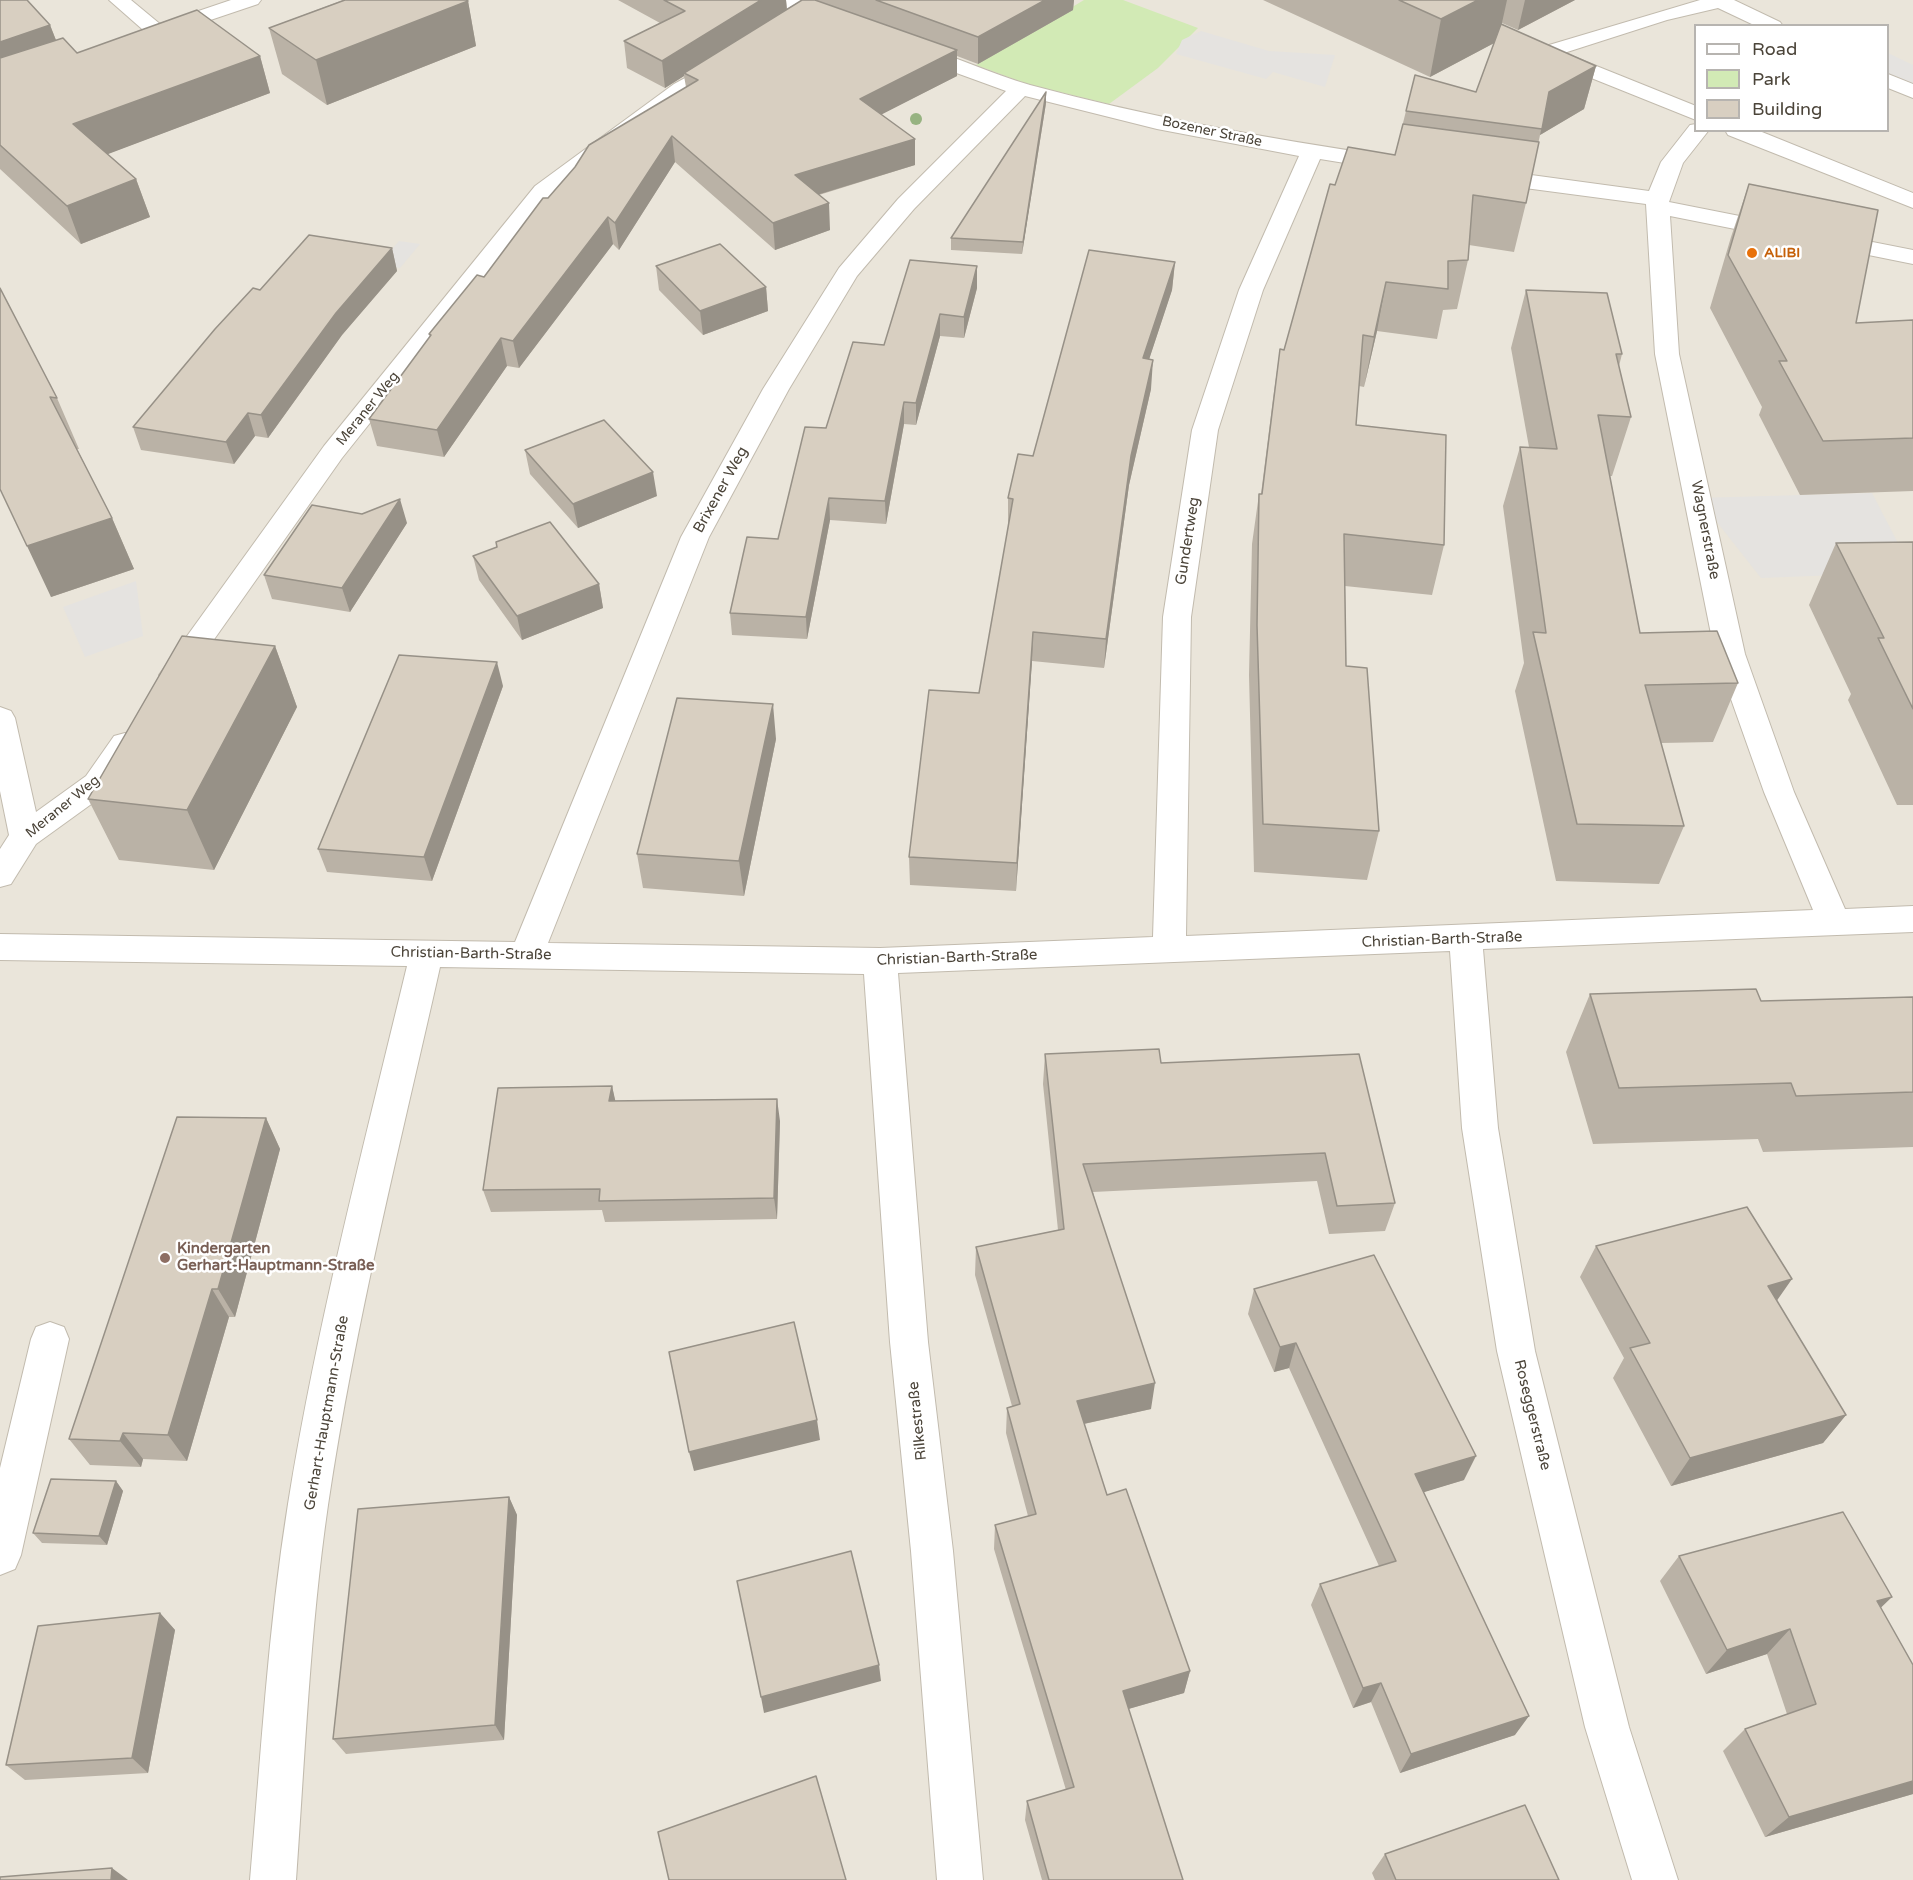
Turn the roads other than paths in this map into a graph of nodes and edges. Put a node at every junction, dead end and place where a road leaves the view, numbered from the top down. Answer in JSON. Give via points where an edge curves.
{"nodes":[{"id":1,"x":119,"y":0,"type":"edge"},
{"id":2,"x":251,"y":0,"type":"edge"},
{"id":3,"x":1722,"y":0,"type":"edge"},
{"id":4,"x":792,"y":12,"type":"edge"},
{"id":5,"x":1769,"y":24,"type":"edge"},
{"id":6,"x":851,"y":28,"type":"edge"},
{"id":7,"x":896,"y":44,"type":"edge"},
{"id":8,"x":1525,"y":44,"type":"edge"},
{"id":9,"x":749,"y":48,"type":"edge"},
{"id":10,"x":1546,"y":52,"type":"junction"},
{"id":11,"x":1889,"y":81,"type":"edge"},
{"id":12,"x":1020,"y":88,"type":"junction"},
{"id":13,"x":1913,"y":92,"type":"edge"},
{"id":14,"x":1694,"y":114,"type":"edge"},
{"id":15,"x":1696,"y":132,"type":"edge"},
{"id":16,"x":1741,"y":132,"type":"edge"},
{"id":17,"x":1312,"y":152,"type":"junction"},
{"id":18,"x":1404,"y":165,"type":"edge"},
{"id":19,"x":1461,"y":173,"type":"edge"},
{"id":20,"x":1913,"y":201,"type":"edge"},
{"id":21,"x":1658,"y":203,"type":"junction"},
{"id":22,"x":1913,"y":257,"type":"edge"},
{"id":23,"x":159,"y":696,"type":"edge"},
{"id":24,"x":0,"y":718,"type":"edge"},
{"id":25,"x":138,"y":725,"type":"edge"},
{"id":26,"x":25,"y":836,"type":"junction"},
{"id":27,"x":0,"y":875,"type":"edge"},
{"id":28,"x":1913,"y":919,"type":"edge"},
{"id":29,"x":1834,"y":924,"type":"junction"},
{"id":30,"x":1466,"y":939,"type":"junction"},
{"id":31,"x":0,"y":947,"type":"edge"},
{"id":32,"x":1168,"y":951,"type":"junction"},
{"id":33,"x":427,"y":953,"type":"junction"},
{"id":34,"x":527,"y":954,"type":"junction"},
{"id":35,"x":880,"y":961,"type":"junction"},
{"id":36,"x":50,"y":1340,"type":"dead end"},
{"id":37,"x":0,"y":1555,"type":"edge"},
{"id":38,"x":273,"y":1880,"type":"edge"},
{"id":39,"x":960,"y":1880,"type":"edge"},
{"id":40,"x":1655,"y":1880,"type":"edge"}],
"edges":[{"from":1,"to":2,"type":"street","via":[[148,36]]},
{"from":3,"to":5,"type":"street"},
{"from":3,"to":10,"type":"street"},
{"from":4,"to":6,"type":"street"},
{"from":7,"to":12,"type":"street","name":"Bozener Straße"},
{"from":8,"to":10,"type":"street"},
{"from":9,"to":23,"type":"street","name":"Meraner Weg","via":[[682,89],[543,191],[333,452]]},
{"from":10,"to":14,"type":"street"},
{"from":11,"to":13,"type":"street"},
{"from":12,"to":17,"type":"street","name":"Bozener Straße","via":[[1161,122]]},
{"from":12,"to":34,"type":"street","name":"Brixener Weg","via":[[906,204],[847,273],[776,389],[695,537]]},
{"from":15,"to":21,"type":"street","name":"Wagnerstraße","via":[[1672,162]]},
{"from":16,"to":20,"type":"street"},
{"from":17,"to":18,"type":"street","name":"Bozener Straße"},
{"from":17,"to":32,"type":"street","name":"Gundertweg","via":[[1251,290],[1205,430],[1176,617]]},
{"from":19,"to":21,"type":"street"},
{"from":21,"to":22,"type":"street"},
{"from":21,"to":29,"type":"street","name":"Wagnerstraße","via":[[1666,350],[1729,649],[1779,792]]},
{"from":24,"to":26,"type":"street"},
{"from":25,"to":26,"type":"street","name":"Meraner Weg","via":[[96,784]]},
{"from":26,"to":27,"type":"street","name":"Meraner Weg"},
{"from":28,"to":29,"type":"street","name":"Christian-Barth-Straße"},
{"from":29,"to":30,"type":"street","name":"Christian-Barth-Straße"},
{"from":30,"to":32,"type":"street","name":"Christian-Barth-Straße"},
{"from":30,"to":40,"type":"street","name":"Roseggerstraße","via":[[1480,1128],[1516,1351],[1607,1727]]},
{"from":31,"to":33,"type":"street","name":"Christian-Barth-Straße"},
{"from":32,"to":35,"type":"street","name":"Christian-Barth-Straße"},
{"from":33,"to":34,"type":"street","name":"Christian-Barth-Straße"},
{"from":33,"to":38,"type":"street","name":"Gerhart-Hauptmann-Straße","via":[[340,1335],[313,1479],[297,1584]]},
{"from":34,"to":35,"type":"street","name":"Christian-Barth-Straße"},
{"from":35,"to":39,"type":"street","name":"Rilkestraße","via":[[909,1342],[932,1551]]},
{"from":36,"to":37,"type":"street"}]}
